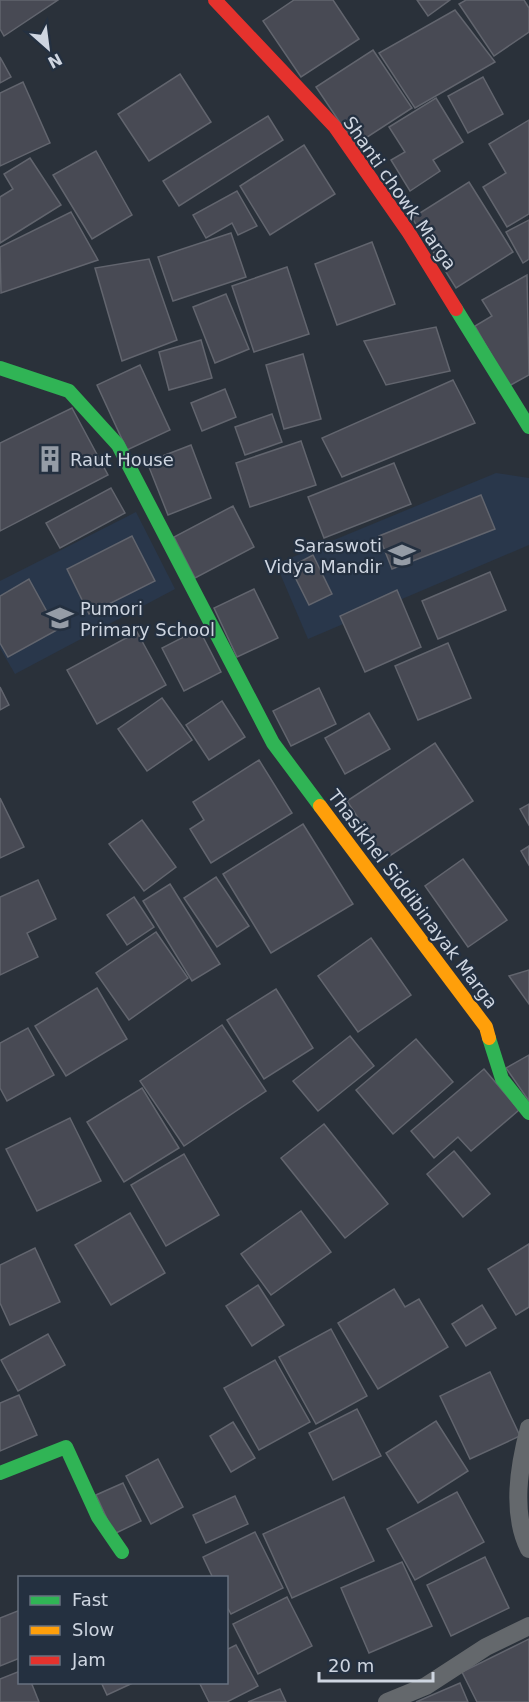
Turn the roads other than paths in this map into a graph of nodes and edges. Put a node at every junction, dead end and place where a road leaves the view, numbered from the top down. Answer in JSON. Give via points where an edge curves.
{"nodes":[{"id":1,"x":215,"y":0,"type":"edge"},
{"id":2,"x":0,"y":368,"type":"edge"},
{"id":3,"x":529,"y":427,"type":"edge"},
{"id":4,"x":529,"y":1113,"type":"edge"},
{"id":5,"x":529,"y":1428,"type":"edge"},
{"id":6,"x":0,"y":1473,"type":"edge"},
{"id":7,"x":529,"y":1549,"type":"edge"},
{"id":8,"x":122,"y":1551,"type":"dead end"},
{"id":9,"x":529,"y":1626,"type":"edge"},
{"id":10,"x":387,"y":1702,"type":"edge"}],
"edges":[{"from":1,"to":3,"type":"street","name":"Shanti chowk Marga","via":[[335,127],[409,233]]},
{"from":2,"to":4,"type":"street","name":"Thasikhel Siddibinayak Marga","via":[[69,391],[118,445],[273,743],[486,1027],[502,1079]]},
{"from":5,"to":7,"type":"lane","via":[[519,1467],[521,1533]]},
{"from":6,"to":8,"type":"street","via":[[66,1447],[98,1517]]},
{"from":9,"to":10,"type":"lane","via":[[486,1647],[426,1686]]}]}
